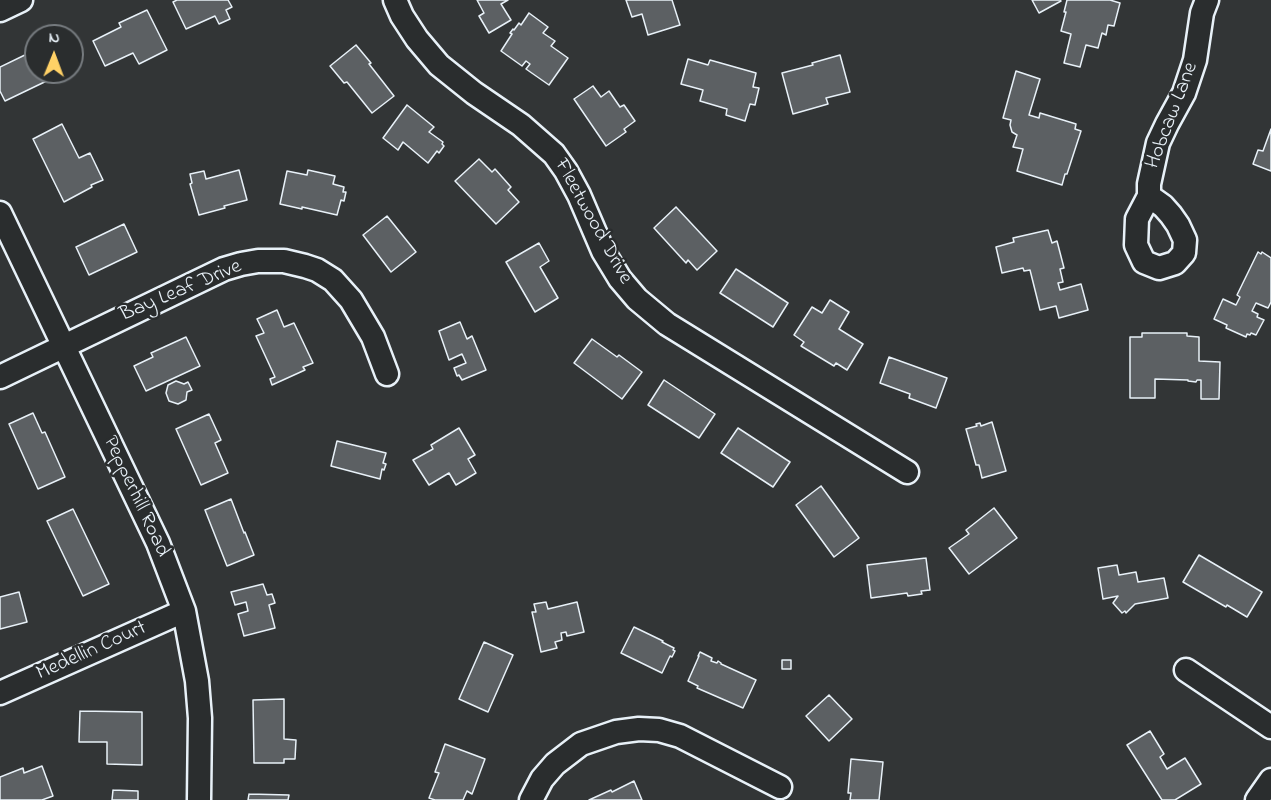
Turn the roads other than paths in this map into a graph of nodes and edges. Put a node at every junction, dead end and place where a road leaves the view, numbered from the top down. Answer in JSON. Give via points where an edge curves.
{"nodes":[{"id":1,"x":21,"y":0,"type":"edge"},
{"id":2,"x":395,"y":0,"type":"edge"},
{"id":3,"x":1207,"y":0,"type":"edge"},
{"id":4,"x":0,"y":10,"type":"edge"},
{"id":5,"x":1149,"y":196,"type":"dead end"},
{"id":6,"x":0,"y":213,"type":"edge"},
{"id":7,"x":64,"y":345,"type":"junction"},
{"id":8,"x":387,"y":374,"type":"dead end"},
{"id":9,"x":0,"y":377,"type":"edge"},
{"id":10,"x":907,"y":472,"type":"dead end"},
{"id":11,"x":184,"y":611,"type":"junction"},
{"id":12,"x":1186,"y":670,"type":"dead end"},
{"id":13,"x":0,"y":693,"type":"edge"},
{"id":14,"x":1271,"y":727,"type":"edge"},
{"id":15,"x":1271,"y":780,"type":"edge"},
{"id":16,"x":780,"y":787,"type":"dead end"},
{"id":17,"x":199,"y":800,"type":"edge"},
{"id":18,"x":531,"y":800,"type":"edge"},
{"id":19,"x":1257,"y":800,"type":"edge"}],
"edges":[{"from":1,"to":4,"type":"street"},
{"from":2,"to":10,"type":"street","name":"Fleetwood Drive","via":[[417,39],[440,65],[554,154],[579,195],[603,251],[637,299],[666,324]]},
{"from":3,"to":5,"type":"street","name":"Hobcaw Lane","via":[[1184,93],[1158,143]]},
{"from":6,"to":7,"type":"street","name":"Pepperhill Road"},
{"from":7,"to":8,"type":"street","name":"Bay Leaf Drive","via":[[224,269],[258,261],[284,261],[317,270],[333,280],[351,300],[373,337]]},
{"from":7,"to":9,"type":"street","name":"Bay Leaf Drive"},
{"from":7,"to":11,"type":"street","name":"Pepperhill Road","via":[[158,543]]},
{"from":11,"to":13,"type":"street","name":"Medellin Court"},
{"from":11,"to":17,"type":"street","name":"Pepperhill Road","via":[[198,690]]},
{"from":12,"to":14,"type":"street"},
{"from":15,"to":19,"type":"street"},
{"from":16,"to":18,"type":"street","via":[[680,736],[639,729],[615,732],[581,744],[555,764]]}]}
